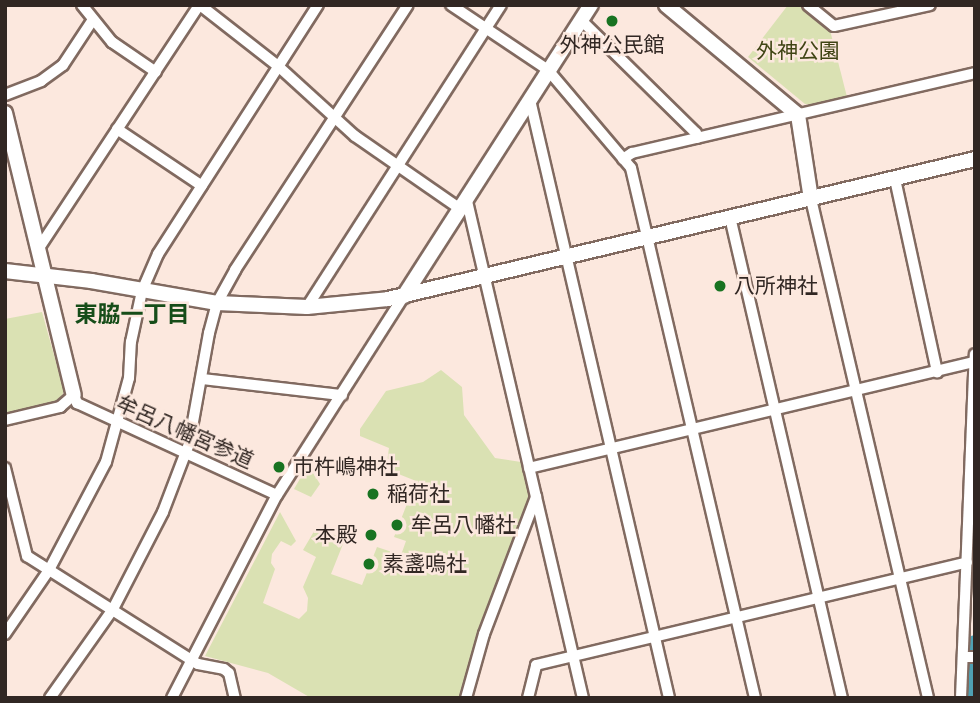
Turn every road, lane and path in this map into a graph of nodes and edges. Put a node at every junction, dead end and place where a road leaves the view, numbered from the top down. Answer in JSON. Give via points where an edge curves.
{"nodes":[{"id":1,"x":82,"y":5,"type":"edge"},
{"id":2,"x":199,"y":5,"type":"edge"},
{"id":3,"x":318,"y":5,"type":"edge"},
{"id":4,"x":408,"y":5,"type":"edge"},
{"id":5,"x":451,"y":5,"type":"edge"},
{"id":6,"x":501,"y":5,"type":"edge"},
{"id":7,"x":591,"y":5,"type":"edge"},
{"id":8,"x":666,"y":5,"type":"edge"},
{"id":9,"x":808,"y":5,"type":"edge"},
{"id":10,"x":930,"y":5,"type":"edge"},
{"id":11,"x":889,"y":10,"type":"edge"},
{"id":12,"x":581,"y":20,"type":"junction"},
{"id":13,"x":92,"y":21,"type":"junction"},
{"id":14,"x":485,"y":29,"type":"junction"},
{"id":15,"x":278,"y":66,"type":"junction"},
{"id":16,"x":548,"y":70,"type":"junction"},
{"id":17,"x":156,"y":72,"type":"junction"},
{"id":18,"x":975,"y":72,"type":"edge"},
{"id":19,"x":5,"y":95,"type":"edge"},
{"id":20,"x":529,"y":100,"type":"junction"},
{"id":21,"x":5,"y":114,"type":"edge"},
{"id":22,"x":798,"y":115,"type":"junction"},
{"id":23,"x":334,"y":118,"type":"junction"},
{"id":24,"x":117,"y":130,"type":"junction"},
{"id":25,"x":697,"y":138,"type":"junction"},
{"id":26,"x":623,"y":159,"type":"junction"},
{"id":27,"x":975,"y":159,"type":"edge"},
{"id":28,"x":396,"y":166,"type":"junction"},
{"id":29,"x":895,"y":179,"type":"junction"},
{"id":30,"x":202,"y":186,"type":"junction"},
{"id":31,"x":811,"y":199,"type":"junction"},
{"id":32,"x":463,"y":202,"type":"junction"},
{"id":33,"x":730,"y":217,"type":"junction"},
{"id":34,"x":648,"y":237,"type":"junction"},
{"id":35,"x":39,"y":248,"type":"junction"},
{"id":36,"x":565,"y":256,"type":"junction"},
{"id":37,"x":5,"y":271,"type":"edge"},
{"id":38,"x":45,"y":274,"type":"junction"},
{"id":39,"x":484,"y":275,"type":"junction"},
{"id":40,"x":142,"y":291,"type":"junction"},
{"id":41,"x":404,"y":296,"type":"junction"},
{"id":42,"x":217,"y":303,"type":"junction"},
{"id":43,"x":307,"y":307,"type":"junction"},
{"id":44,"x":975,"y":354,"type":"edge"},
{"id":45,"x":975,"y":363,"type":"edge"},
{"id":46,"x":937,"y":372,"type":"junction"},
{"id":47,"x":203,"y":379,"type":"junction"},
{"id":48,"x":857,"y":391,"type":"junction"},
{"id":49,"x":342,"y":395,"type":"junction"},
{"id":50,"x":76,"y":399,"type":"junction"},
{"id":51,"x":775,"y":410,"type":"junction"},
{"id":52,"x":5,"y":420,"type":"edge"},
{"id":53,"x":118,"y":422,"type":"junction"},
{"id":54,"x":692,"y":429,"type":"junction"},
{"id":55,"x":611,"y":449,"type":"junction"},
{"id":56,"x":187,"y":453,"type":"junction"},
{"id":57,"x":5,"y":468,"type":"edge"},
{"id":58,"x":529,"y":468,"type":"junction"},
{"id":59,"x":277,"y":495,"type":"junction"},
{"id":60,"x":536,"y":497,"type":"junction"},
{"id":61,"x":967,"y":562,"type":"junction"},
{"id":62,"x":49,"y":570,"type":"junction"},
{"id":63,"x":901,"y":579,"type":"junction"},
{"id":64,"x":818,"y":598,"type":"junction"},
{"id":65,"x":113,"y":609,"type":"junction"},
{"id":66,"x":737,"y":618,"type":"junction"},
{"id":67,"x":5,"y":634,"type":"edge"},
{"id":68,"x":655,"y":637,"type":"junction"},
{"id":69,"x":573,"y":655,"type":"junction"},
{"id":70,"x":969,"y":657,"type":"edge"},
{"id":71,"x":192,"y":660,"type":"junction"},
{"id":72,"x":50,"y":698,"type":"edge"},
{"id":73,"x":172,"y":698,"type":"edge"},
{"id":74,"x":235,"y":698,"type":"edge"},
{"id":75,"x":466,"y":698,"type":"edge"},
{"id":76,"x":528,"y":698,"type":"edge"},
{"id":77,"x":583,"y":698,"type":"edge"},
{"id":78,"x":669,"y":698,"type":"edge"},
{"id":79,"x":755,"y":698,"type":"edge"},
{"id":80,"x":842,"y":698,"type":"edge"},
{"id":81,"x":928,"y":698,"type":"edge"},
{"id":82,"x":961,"y":698,"type":"edge"}],
"edges":[{"from":1,"to":13,"type":"street"},
{"from":2,"to":15,"type":"street"},
{"from":2,"to":17,"type":"street"},
{"from":3,"to":15,"type":"street"},
{"from":4,"to":23,"type":"street"},
{"from":5,"to":14,"type":"street"},
{"from":6,"to":14,"type":"street"},
{"from":7,"to":12,"type":"street"},
{"from":8,"to":22,"type":"street"},
{"from":9,"to":11,"type":"street","via":[[834,26]]},
{"from":10,"to":11,"type":"street"},
{"from":12,"to":16,"type":"street"},
{"from":12,"to":25,"type":"street"},
{"from":13,"to":17,"type":"street","via":[[112,42]]},
{"from":13,"to":19,"type":"street","via":[[63,65],[41,81]]},
{"from":14,"to":16,"type":"street"},
{"from":14,"to":28,"type":"street"},
{"from":15,"to":23,"type":"street"},
{"from":15,"to":30,"type":"street"},
{"from":16,"to":20,"type":"street"},
{"from":16,"to":26,"type":"street"},
{"from":17,"to":24,"type":"street"},
{"from":18,"to":22,"type":"street"},
{"from":20,"to":32,"type":"street"},
{"from":20,"to":36,"type":"street"},
{"from":21,"to":35,"type":"street"},
{"from":22,"to":25,"type":"street"},
{"from":22,"to":31,"type":"street"},
{"from":23,"to":28,"type":"street"},
{"from":23,"to":42,"type":"street"},
{"from":24,"to":30,"type":"street"},
{"from":24,"to":35,"type":"street"},
{"from":25,"to":26,"type":"street"},
{"from":26,"to":34,"type":"street","via":[[631,168]]},
{"from":27,"to":29,"type":"street"},
{"from":28,"to":32,"type":"street"},
{"from":28,"to":43,"type":"street"},
{"from":29,"to":31,"type":"street"},
{"from":29,"to":46,"type":"street"},
{"from":30,"to":40,"type":"street","via":[[158,254]]},
{"from":31,"to":33,"type":"street"},
{"from":31,"to":48,"type":"street"},
{"from":32,"to":39,"type":"street"},
{"from":32,"to":41,"type":"street"},
{"from":33,"to":34,"type":"street"},
{"from":33,"to":51,"type":"street"},
{"from":34,"to":36,"type":"street"},
{"from":34,"to":54,"type":"street"},
{"from":35,"to":38,"type":"street"},
{"from":36,"to":39,"type":"street"},
{"from":36,"to":55,"type":"street"},
{"from":37,"to":38,"type":"street"},
{"from":38,"to":40,"type":"street"},
{"from":38,"to":50,"type":"street"},
{"from":39,"to":41,"type":"street"},
{"from":39,"to":58,"type":"street"},
{"from":40,"to":42,"type":"street"},
{"from":40,"to":53,"type":"street"},
{"from":41,"to":43,"type":"street"},
{"from":41,"to":49,"type":"street"},
{"from":42,"to":43,"type":"street"},
{"from":42,"to":47,"type":"street"},
{"from":44,"to":45,"type":"street"},
{"from":45,"to":46,"type":"street"},
{"from":45,"to":61,"type":"street"},
{"from":46,"to":48,"type":"street"},
{"from":47,"to":49,"type":"street"},
{"from":47,"to":56,"type":"street"},
{"from":48,"to":51,"type":"street"},
{"from":48,"to":63,"type":"street"},
{"from":49,"to":59,"type":"street"},
{"from":50,"to":52,"type":"street"},
{"from":50,"to":53,"type":"street","name":"牟呂八幡宮参道"},
{"from":51,"to":54,"type":"street"},
{"from":51,"to":64,"type":"street"},
{"from":53,"to":56,"type":"street","name":"牟呂八幡宮参道"},
{"from":53,"to":62,"type":"street","via":[[106,462]]},
{"from":54,"to":55,"type":"street"},
{"from":54,"to":66,"type":"street"},
{"from":55,"to":58,"type":"street"},
{"from":55,"to":68,"type":"street"},
{"from":56,"to":59,"type":"street","name":"牟呂八幡宮参道"},
{"from":56,"to":65,"type":"street","via":[[163,512]]},
{"from":57,"to":62,"type":"street","via":[[27,556]]},
{"from":58,"to":60,"type":"street"},
{"from":59,"to":71,"type":"street"},
{"from":60,"to":69,"type":"street"},
{"from":60,"to":75,"type":"street","via":[[484,634]]},
{"from":61,"to":63,"type":"street"},
{"from":61,"to":70,"type":"street"},
{"from":62,"to":65,"type":"street"},
{"from":62,"to":67,"type":"street"},
{"from":63,"to":64,"type":"street"},
{"from":63,"to":81,"type":"street"},
{"from":64,"to":66,"type":"street"},
{"from":64,"to":80,"type":"street"},
{"from":65,"to":71,"type":"street"},
{"from":65,"to":72,"type":"street"},
{"from":66,"to":68,"type":"street"},
{"from":66,"to":79,"type":"street"},
{"from":68,"to":69,"type":"street"},
{"from":68,"to":78,"type":"street"},
{"from":69,"to":76,"type":"street","via":[[536,666]]},
{"from":69,"to":77,"type":"street"},
{"from":70,"to":82,"type":"street"},
{"from":71,"to":73,"type":"street"},
{"from":71,"to":74,"type":"street","via":[[229,673]]}]}
